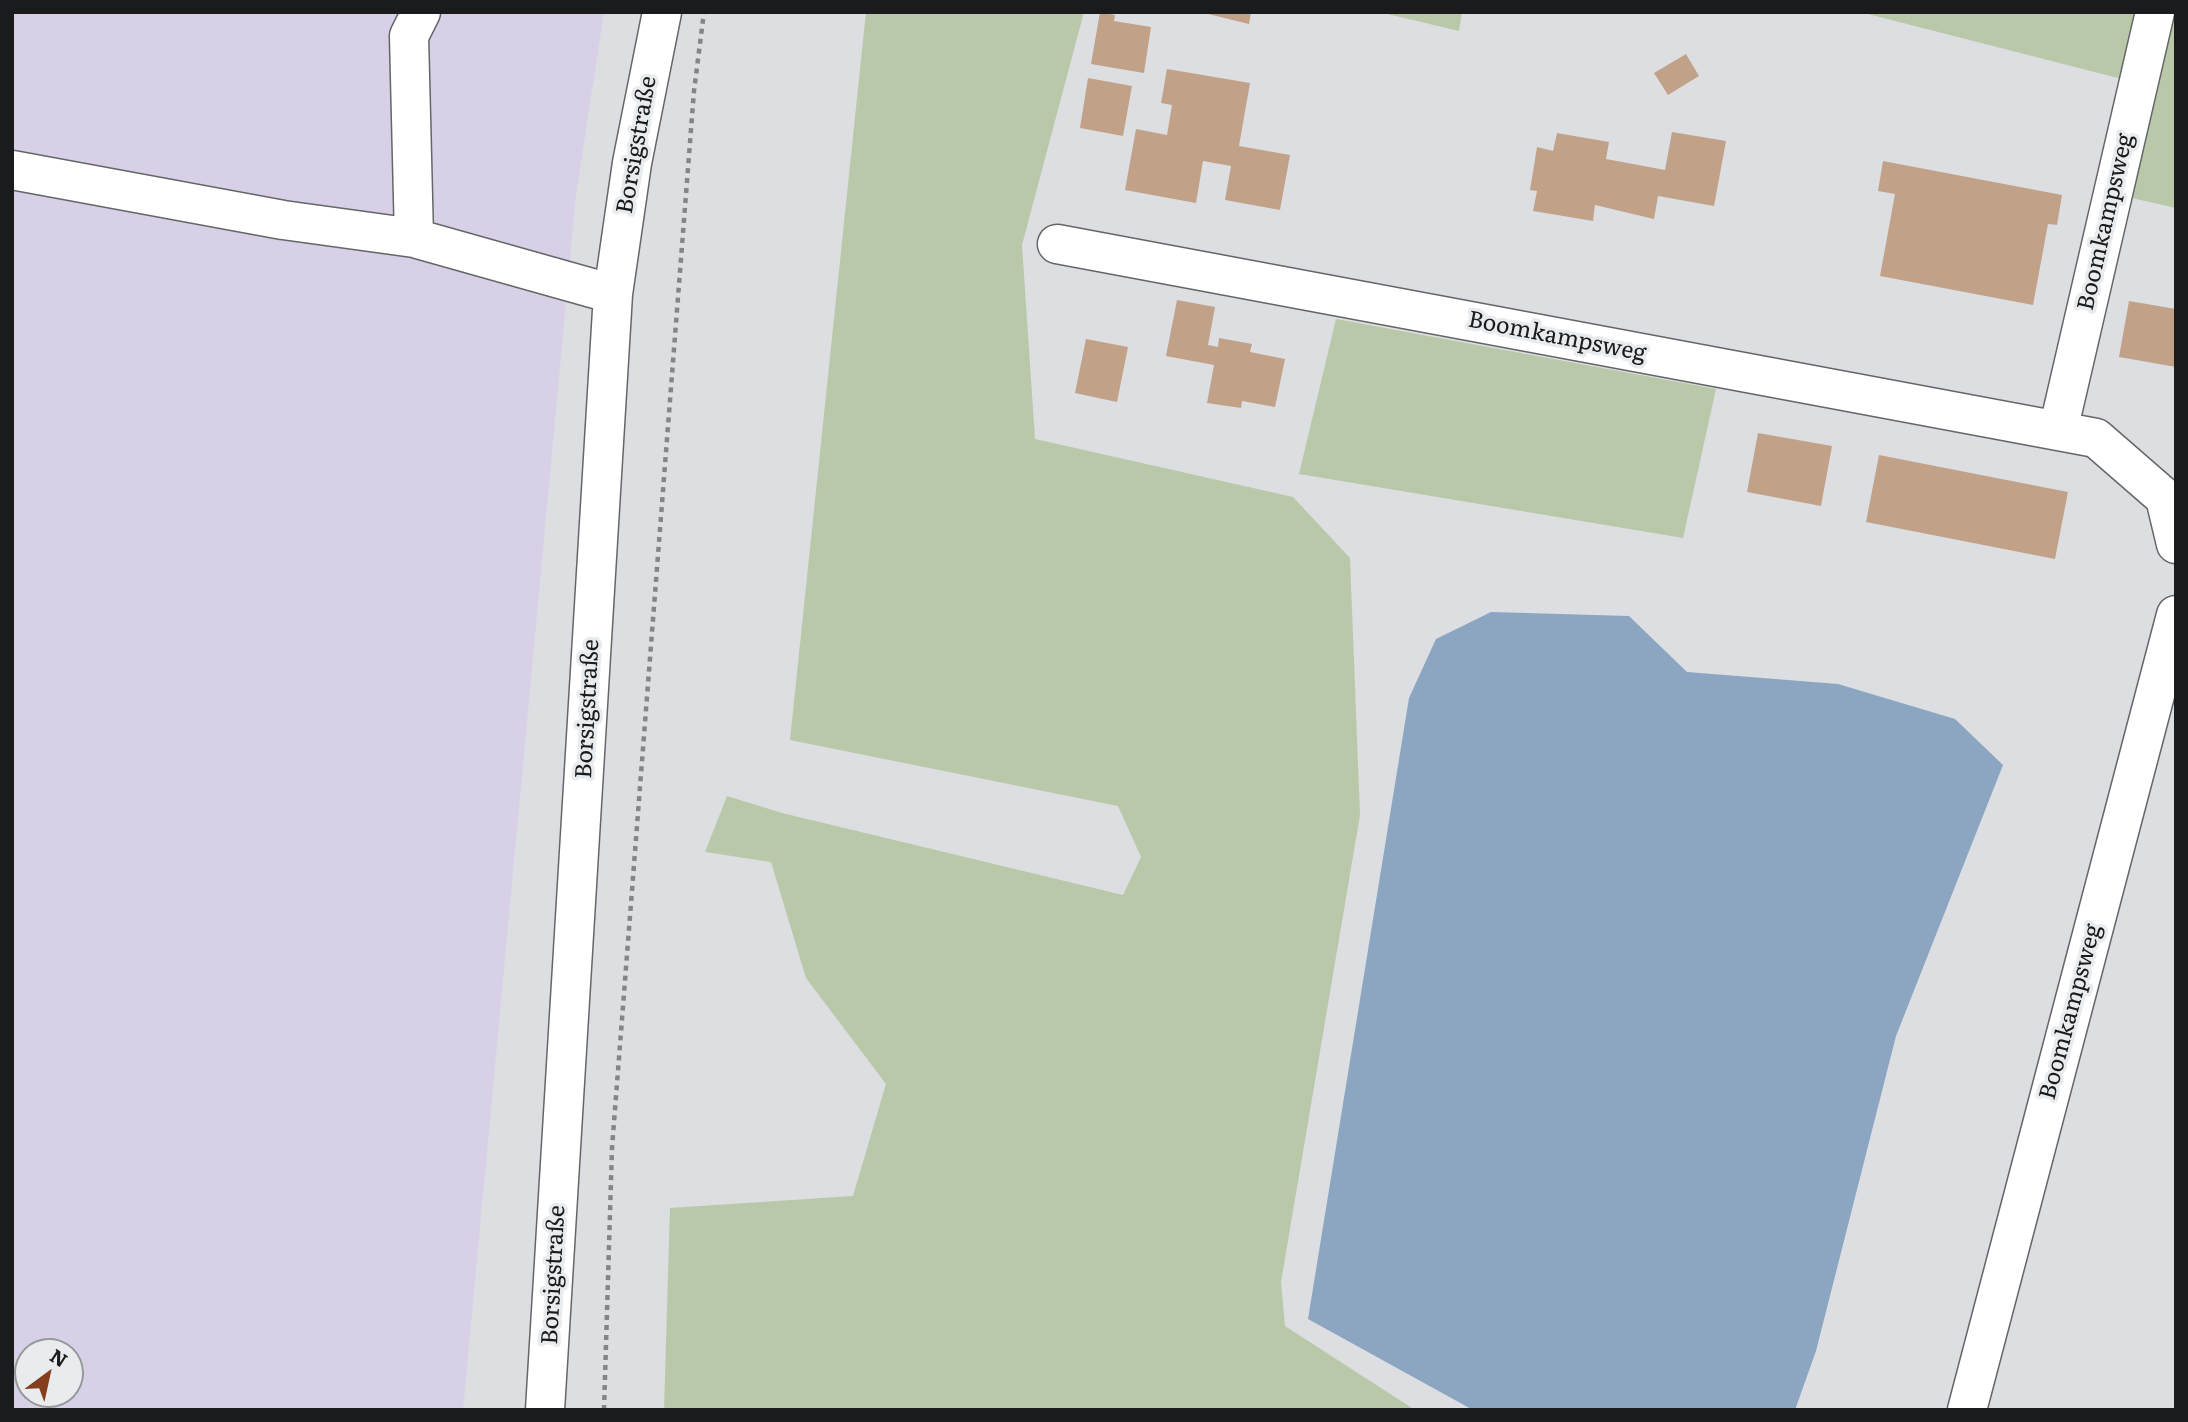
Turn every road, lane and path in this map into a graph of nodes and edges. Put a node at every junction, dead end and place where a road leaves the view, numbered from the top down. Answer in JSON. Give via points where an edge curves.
{"nodes":[{"id":1,"x":421,"y":12,"type":"edge"},
{"id":2,"x":662,"y":12,"type":"edge"},
{"id":3,"x":704,"y":12,"type":"edge"},
{"id":4,"x":2155,"y":12,"type":"edge"},
{"id":5,"x":12,"y":170,"type":"edge"},
{"id":6,"x":414,"y":238,"type":"junction"},
{"id":7,"x":1056,"y":244,"type":"dead end"},
{"id":8,"x":613,"y":294,"type":"junction"},
{"id":9,"x":2058,"y":431,"type":"junction"},
{"id":10,"x":2176,"y":544,"type":"edge"},
{"id":11,"x":2176,"y":615,"type":"edge"},
{"id":12,"x":545,"y":1410,"type":"edge"},
{"id":13,"x":604,"y":1410,"type":"edge"},
{"id":14,"x":1967,"y":1410,"type":"edge"}],
"edges":[{"from":1,"to":6,"type":"street","via":[[409,36]]},
{"from":2,"to":8,"type":"street","name":"Borsigstraße","via":[[632,163]]},
{"from":3,"to":13,"type":"path","name":"Borsigstraße","via":[[694,91],[612,1148]]},
{"from":4,"to":9,"type":"street","name":"Boomkampsweg"},
{"from":5,"to":6,"type":"street","via":[[283,220]]},
{"from":6,"to":8,"type":"street"},
{"from":7,"to":9,"type":"street","name":"Boomkampsweg"},
{"from":8,"to":12,"type":"street","name":"Borsigstraße"},
{"from":9,"to":10,"type":"street","name":"Boomkampsweg","via":[[2096,438],[2165,498]]},
{"from":11,"to":14,"type":"street","name":"Boomkampsweg"}]}
